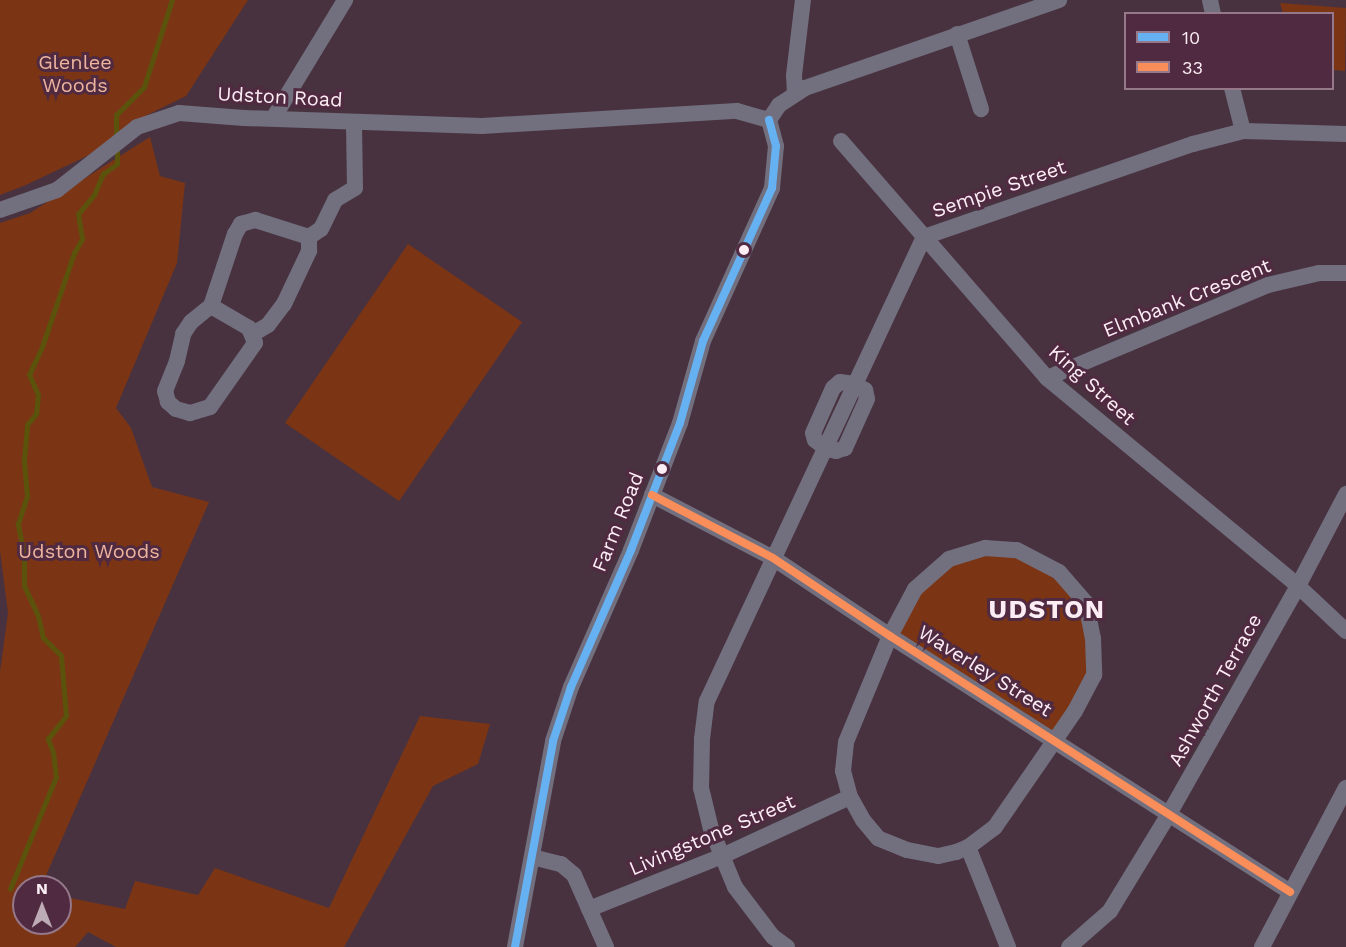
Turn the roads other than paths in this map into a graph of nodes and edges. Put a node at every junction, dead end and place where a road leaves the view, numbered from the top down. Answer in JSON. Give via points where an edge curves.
{"nodes":[{"id":1,"x":345,"y":0,"type":"edge"},
{"id":2,"x":803,"y":0,"type":"edge"},
{"id":3,"x":1059,"y":0,"type":"edge"},
{"id":4,"x":957,"y":34,"type":"junction"},
{"id":5,"x":1233,"y":90,"type":"edge"},
{"id":6,"x":795,"y":94,"type":"junction"},
{"id":7,"x":981,"y":109,"type":"dead end"},
{"id":8,"x":274,"y":117,"type":"junction"},
{"id":9,"x":769,"y":120,"type":"junction"},
{"id":10,"x":354,"y":122,"type":"junction"},
{"id":11,"x":1243,"y":131,"type":"junction"},
{"id":12,"x":1346,"y":134,"type":"edge"},
{"id":13,"x":841,"y":141,"type":"dead end"},
{"id":14,"x":0,"y":210,"type":"edge"},
{"id":15,"x":309,"y":237,"type":"junction"},
{"id":16,"x":924,"y":237,"type":"junction"},
{"id":17,"x":1346,"y":273,"type":"edge"},
{"id":18,"x":211,"y":306,"type":"junction"},
{"id":19,"x":253,"y":333,"type":"junction"},
{"id":20,"x":1047,"y":378,"type":"junction"},
{"id":21,"x":1346,"y":494,"type":"edge"},
{"id":22,"x":652,"y":495,"type":"junction"},
{"id":23,"x":773,"y":558,"type":"junction"},
{"id":24,"x":1298,"y":586,"type":"junction"},
{"id":25,"x":1346,"y":631,"type":"edge"},
{"id":26,"x":890,"y":636,"type":"junction"},
{"id":27,"x":1056,"y":740,"type":"junction"},
{"id":28,"x":1346,"y":788,"type":"edge"},
{"id":29,"x":850,"y":797,"type":"junction"},
{"id":30,"x":1169,"y":814,"type":"junction"},
{"id":31,"x":968,"y":847,"type":"junction"},
{"id":32,"x":720,"y":856,"type":"junction"},
{"id":33,"x":532,"y":857,"type":"junction"},
{"id":34,"x":1290,"y":892,"type":"junction"},
{"id":35,"x":589,"y":909,"type":"junction"},
{"id":36,"x":512,"y":945,"type":"edge"},
{"id":37,"x":606,"y":947,"type":"edge"},
{"id":38,"x":787,"y":947,"type":"edge"},
{"id":39,"x":1008,"y":947,"type":"edge"},
{"id":40,"x":1069,"y":947,"type":"edge"},
{"id":41,"x":1262,"y":947,"type":"edge"}],
"edges":[{"from":1,"to":8,"type":"street"},
{"from":2,"to":6,"type":"street"},
{"from":3,"to":4,"type":"street"},
{"from":4,"to":6,"type":"street"},
{"from":4,"to":7,"type":"street"},
{"from":5,"to":11,"type":"street"},
{"from":6,"to":9,"type":"street","via":[[779,105]]},
{"from":8,"to":10,"type":"street","name":"Udston Road"},
{"from":8,"to":14,"type":"street","name":"Udston Road","via":[[179,112],[137,127],[57,190]]},
{"from":9,"to":10,"type":"street","name":"Udston Road","via":[[737,111],[482,126]]},
{"from":9,"to":22,"type":"street","name":"Farm Road","via":[[776,146],[772,188],[703,341],[680,423]]},
{"from":10,"to":15,"type":"street","via":[[355,188],[335,200],[321,229]]},
{"from":11,"to":12,"type":"street","name":"Sempie Street"},
{"from":11,"to":16,"type":"street","name":"Sempie Street","via":[[1193,144]]},
{"from":13,"to":16,"type":"street","name":"King Street"},
{"from":15,"to":18,"type":"street","via":[[255,220],[241,224]]},
{"from":15,"to":19,"type":"street","via":[[309,251],[284,304],[268,326]]},
{"from":16,"to":20,"type":"street","name":"King Street"},
{"from":16,"to":23,"type":"street","name":"Sempie Street"},
{"from":17,"to":20,"type":"street","name":"Elmbank Crescent","via":[[1319,273],[1268,285]]},
{"from":18,"to":19,"type":"street"},
{"from":18,"to":19,"type":"street","via":[[183,334],[165,391],[168,402],[176,409],[190,413],[210,407],[255,343]]},
{"from":20,"to":24,"type":"street","name":"King Street"},
{"from":21,"to":24,"type":"street"},
{"from":22,"to":23,"type":"street","name":"Waverley Street"},
{"from":22,"to":33,"type":"street","name":"Farm Road","via":[[571,687],[553,741]]},
{"from":23,"to":26,"type":"street","name":"Waverley Street"},
{"from":23,"to":32,"type":"street","name":"Sempie Street","via":[[707,701],[701,788]]},
{"from":24,"to":25,"type":"street","name":"King Street"},
{"from":24,"to":30,"type":"street","name":"Ashworth Terrace"},
{"from":26,"to":27,"type":"street","name":"Waverley Street"},
{"from":26,"to":27,"type":"street","via":[[915,589],[949,559],[985,548],[1017,550],[1059,572],[1086,603],[1093,638],[1094,675]]},
{"from":26,"to":29,"type":"street","via":[[846,742],[843,771]]},
{"from":27,"to":30,"type":"street","name":"Waverley Street"},
{"from":27,"to":31,"type":"street","via":[[995,827]]},
{"from":28,"to":34,"type":"street"},
{"from":29,"to":31,"type":"street","via":[[878,838],[938,856]]},
{"from":29,"to":32,"type":"street","name":"Livingstone Street"},
{"from":30,"to":34,"type":"street","name":"Waverley Street"},
{"from":30,"to":40,"type":"street","name":"Ashworth Terrace","via":[[1110,911]]},
{"from":31,"to":39,"type":"street"},
{"from":32,"to":35,"type":"street","name":"Livingstone Street"},
{"from":32,"to":38,"type":"street","name":"Sempie Street","via":[[753,913]]},
{"from":33,"to":35,"type":"street","via":[[561,864],[574,875]]},
{"from":33,"to":36,"type":"street","name":"Farm Road"},
{"from":34,"to":41,"type":"street"},
{"from":35,"to":37,"type":"street"}]}
